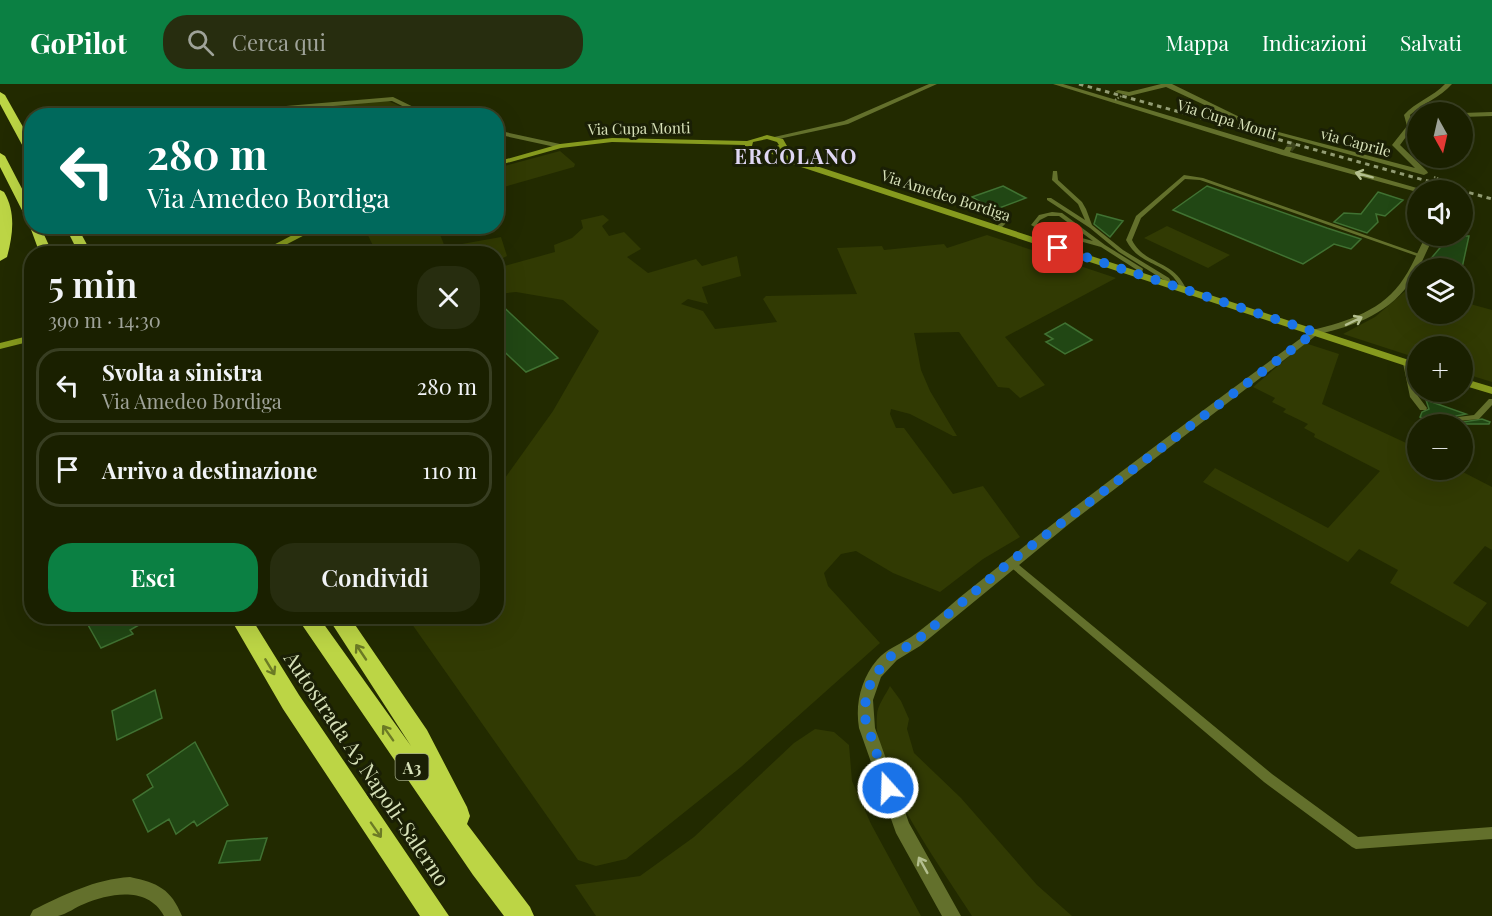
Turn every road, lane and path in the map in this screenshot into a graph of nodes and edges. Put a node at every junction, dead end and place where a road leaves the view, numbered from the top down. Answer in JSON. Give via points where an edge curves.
{"nodes":[{"id":1,"x":934,"y":84,"type":"edge"},
{"id":2,"x":1056,"y":84,"type":"edge"},
{"id":3,"x":1166,"y":84,"type":"edge"},
{"id":4,"x":1449,"y":84,"type":"edge"},
{"id":5,"x":1120,"y":94,"type":"joint"},
{"id":6,"x":0,"y":95,"type":"edge"},
{"id":7,"x":1115,"y":100,"type":"dead end"},
{"id":8,"x":1427,"y":102,"type":"edge"},
{"id":9,"x":286,"y":108,"type":"edge"},
{"id":10,"x":412,"y":108,"type":"edge"},
{"id":11,"x":1492,"y":114,"type":"edge"},
{"id":12,"x":1473,"y":115,"type":"edge"},
{"id":13,"x":1407,"y":131,"type":"edge"},
{"id":14,"x":504,"y":134,"type":"edge"},
{"id":15,"x":774,"y":138,"type":"junction"},
{"id":16,"x":24,"y":139,"type":"edge"},
{"id":17,"x":748,"y":143,"type":"junction"},
{"id":18,"x":560,"y":146,"type":"junction"},
{"id":19,"x":1291,"y":146,"type":"junction"},
{"id":20,"x":774,"y":152,"type":"junction"},
{"id":21,"x":0,"y":156,"type":"edge"},
{"id":22,"x":1407,"y":156,"type":"edge"},
{"id":23,"x":504,"y":162,"type":"edge"},
{"id":24,"x":1419,"y":168,"type":"edge"},
{"id":25,"x":1055,"y":172,"type":"dead end"},
{"id":26,"x":1407,"y":186,"type":"edge"},
{"id":27,"x":0,"y":194,"type":"edge"},
{"id":28,"x":1049,"y":199,"type":"dead end"},
{"id":29,"x":24,"y":205,"type":"edge"},
{"id":30,"x":1007,"y":219,"type":"dead end"},
{"id":31,"x":1090,"y":226,"type":"junction"},
{"id":32,"x":998,"y":228,"type":"junction"},
{"id":33,"x":301,"y":234,"type":"edge"},
{"id":34,"x":277,"y":246,"type":"edge"},
{"id":35,"x":1102,"y":246,"type":"junction"},
{"id":36,"x":1424,"y":246,"type":"edge"},
{"id":37,"x":1419,"y":255,"type":"junction"},
{"id":38,"x":0,"y":257,"type":"edge"},
{"id":39,"x":1139,"y":275,"type":"junction"},
{"id":40,"x":1170,"y":285,"type":"junction"},
{"id":41,"x":1183,"y":289,"type":"junction"},
{"id":42,"x":1315,"y":332,"type":"junction"},
{"id":43,"x":24,"y":340,"type":"edge"},
{"id":44,"x":0,"y":346,"type":"edge"},
{"id":45,"x":1406,"y":363,"type":"joint"},
{"id":46,"x":1473,"y":385,"type":"edge"},
{"id":47,"x":1492,"y":391,"type":"edge"},
{"id":48,"x":1492,"y":401,"type":"edge"},
{"id":49,"x":1423,"y":408,"type":"dead end"},
{"id":50,"x":1473,"y":417,"type":"edge"},
{"id":51,"x":1010,"y":562,"type":"junction"},
{"id":52,"x":244,"y":624,"type":"edge"},
{"id":53,"x":312,"y":624,"type":"edge"},
{"id":54,"x":342,"y":624,"type":"edge"},
{"id":55,"x":1492,"y":833,"type":"edge"},
{"id":56,"x":482,"y":867,"type":"junction"},
{"id":57,"x":39,"y":916,"type":"edge"},
{"id":58,"x":173,"y":916,"type":"edge"},
{"id":59,"x":436,"y":916,"type":"edge"},
{"id":60,"x":521,"y":916,"type":"edge"},
{"id":61,"x":952,"y":916,"type":"edge"}],
"edges":[{"from":1,"to":15,"type":"street","via":[[855,120]]},
{"from":2,"to":19,"type":"street","name":"Via Cupa Monti"},
{"from":3,"to":5,"type":"street"},
{"from":3,"to":19,"type":"street"},
{"from":4,"to":8,"type":"street"},
{"from":5,"to":7,"type":"path","bridge":true},
{"from":6,"to":16,"type":"highway"},
{"from":9,"to":10,"type":"street","via":[[393,99]]},
{"from":11,"to":12,"type":"street"},
{"from":13,"to":22,"type":"street","name":"via Caprile","via":[[1396,145]]},
{"from":14,"to":18,"type":"street"},
{"from":15,"to":17,"type":"street"},
{"from":15,"to":20,"type":"street","via":[[783,146]]},
{"from":17,"to":18,"type":"street","name":"Via Cupa Monti","via":[[612,140]]},
{"from":17,"to":20,"type":"street","name":"Via Amedeo Bordiga","via":[[756,152]]},
{"from":18,"to":23,"type":"street","name":"Via Cupa Monti"},
{"from":19,"to":24,"type":"street","name":"via Caprile","via":[[1424,173]]},
{"from":26,"to":19,"type":"street","name":"via Caprile","one_way":true},
{"from":20,"to":32,"type":"street","name":"Via Amedeo Bordiga"},
{"from":21,"to":29,"type":"highway"},
{"from":25,"to":31,"type":"lane","via":[[1055,180],[1076,197]]},
{"from":27,"to":38,"type":"highway","via":[[6,237]]},
{"from":28,"to":31,"type":"lane"},
{"from":30,"to":32,"type":"lane"},
{"from":31,"to":40,"type":"lane","via":[[1121,251],[1161,274]]},
{"from":32,"to":39,"type":"street","name":"Via Amedeo Bordiga"},
{"from":33,"to":34,"type":"street"},
{"from":35,"to":35,"type":"lane","via":[[1060,214],[1041,215],[1034,225]]},
{"from":35,"to":39,"type":"lane","via":[[1135,264]]},
{"from":36,"to":37,"type":"street"},
{"from":37,"to":41,"type":"lane","via":[[1201,179],[1184,177],[1138,217],[1129,240],[1133,248],[1178,277]]},
{"from":42,"to":37,"type":"street","one_way":true,"via":[[1342,327],[1386,303],[1404,286]]},
{"from":39,"to":40,"type":"street","name":"Via Amedeo Bordiga"},
{"from":40,"to":41,"type":"street","name":"Via Amedeo Bordiga"},
{"from":41,"to":42,"type":"street","name":"Via Amedeo Bordiga"},
{"from":42,"to":45,"type":"street","name":"Via Amedeo Bordiga"},
{"from":42,"to":51,"type":"street"},
{"from":43,"to":44,"type":"street"},
{"from":45,"to":49,"type":"lane","via":[[1414,397]]},
{"from":46,"to":47,"type":"street"},
{"from":48,"to":50,"type":"lane"},
{"from":51,"to":55,"type":"lane","via":[[1268,778],[1356,843]]},
{"from":61,"to":51,"type":"street","one_way":true,"via":[[902,827],[863,712],[871,681],[888,658],[915,642]]},
{"from":52,"to":59,"type":"highway","name":"Autostrada A3 Napoli-Salerno","one_way":true,"via":[[291,702]]},
{"from":56,"to":53,"type":"highway","name":"Autostrada A3 Napoli-Salerno","number":"A3","one_way":true},
{"from":56,"to":54,"type":"highway","one_way":true,"via":[[419,738]]},
{"from":56,"to":60,"type":"highway","name":"Autostrada A3 Napoli-Salerno","number":"A3"},
{"from":57,"to":58,"type":"street","via":[[93,890],[132,885],[162,897]]}]}
